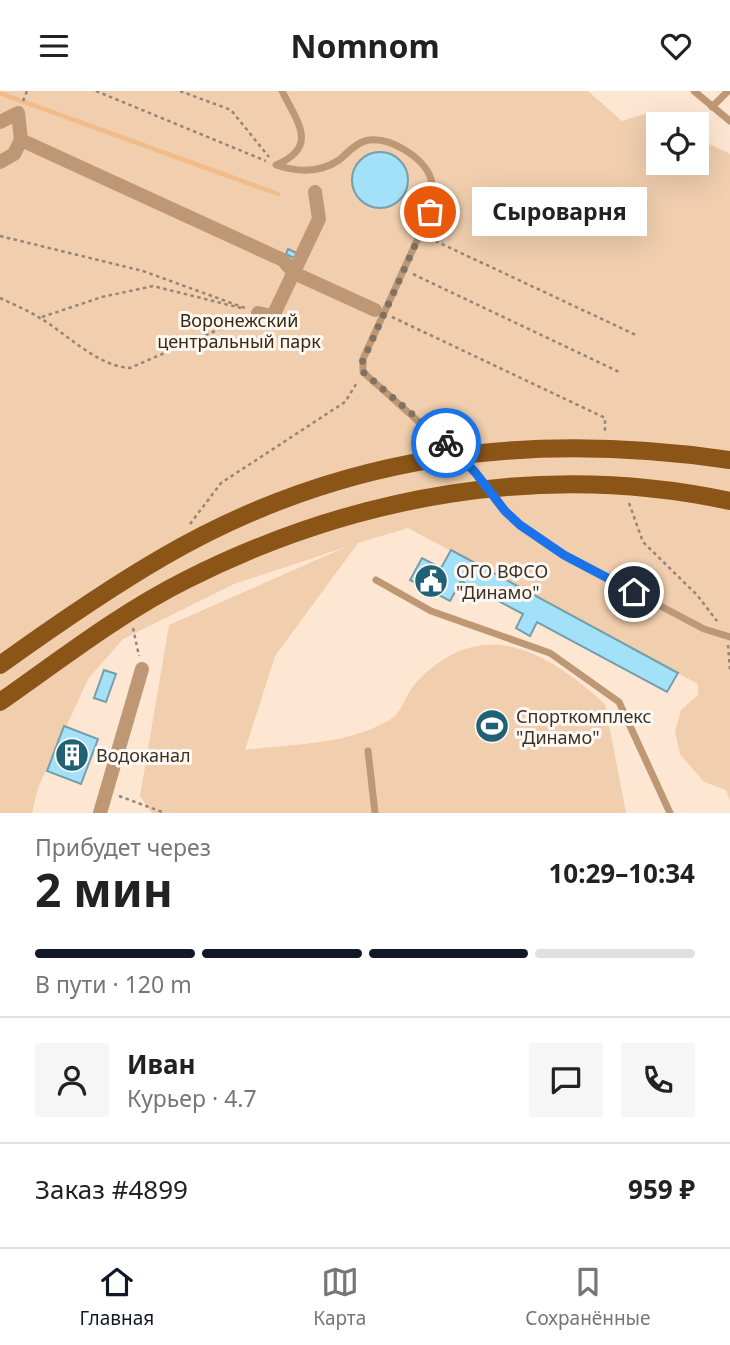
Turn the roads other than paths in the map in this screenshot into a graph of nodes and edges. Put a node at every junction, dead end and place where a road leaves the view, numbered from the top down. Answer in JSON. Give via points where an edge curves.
{"nodes":[{"id":1,"x":282,"y":91,"type":"edge"},
{"id":2,"x":694,"y":91,"type":"edge"},
{"id":3,"x":727,"y":91,"type":"edge"},
{"id":4,"x":712,"y":107,"type":"junction"},
{"id":5,"x":730,"y":121,"type":"edge"},
{"id":6,"x":0,"y":122,"type":"edge"},
{"id":7,"x":21,"y":140,"type":"junction"},
{"id":8,"x":0,"y":162,"type":"edge"},
{"id":9,"x":315,"y":192,"type":"dead end"},
{"id":10,"x":294,"y":273,"type":"junction"},
{"id":11,"x":379,"y":312,"type":"junction"},
{"id":12,"x":258,"y":313,"type":"road end"},
{"id":13,"x":730,"y":460,"type":"edge"},
{"id":14,"x":730,"y":501,"type":"edge"},
{"id":15,"x":376,"y":580,"type":"dead end"},
{"id":16,"x":729,"y":637,"type":"edge"},
{"id":17,"x":0,"y":665,"type":"edge"},
{"id":18,"x":142,"y":669,"type":"dead end"},
{"id":19,"x":0,"y":702,"type":"edge"},
{"id":20,"x":368,"y":751,"type":"dead end"},
{"id":21,"x":100,"y":813,"type":"edge"},
{"id":22,"x":375,"y":813,"type":"edge"},
{"id":23,"x":670,"y":813,"type":"edge"}],
"edges":[{"from":1,"to":11,"type":"lane","via":[[302,142],[300,152],[276,165],[312,170],[335,162],[364,141],[383,141],[412,155],[431,177],[433,200],[420,234]]},
{"from":2,"to":4,"type":"lane"},
{"from":3,"to":4,"type":"lane"},
{"from":4,"to":5,"type":"lane"},
{"from":6,"to":7,"type":"street","via":[[18,113]]},
{"from":7,"to":8,"type":"street","via":[[15,154]]},
{"from":7,"to":10,"type":"street","via":[[283,260]]},
{"from":9,"to":10,"type":"street","via":[[319,219]]},
{"from":10,"to":11,"type":"street"},
{"from":10,"to":12,"type":"street","via":[[273,316]]},
{"from":11,"to":16,"type":"lane","via":[[363,372],[467,464],[505,511],[564,555],[704,629]]},
{"from":13,"to":17,"type":"main road","bridge":true,"via":[[591,446],[457,454],[388,466],[254,512],[165,556]]},
{"from":14,"to":19,"type":"main road","bridge":true,"via":[[654,490],[529,485],[398,501],[328,520],[183,581]]},
{"from":15,"to":23,"type":"lane","via":[[431,611],[550,653],[620,702]]},
{"from":18,"to":21,"type":"street"},
{"from":20,"to":22,"type":"lane"}]}
